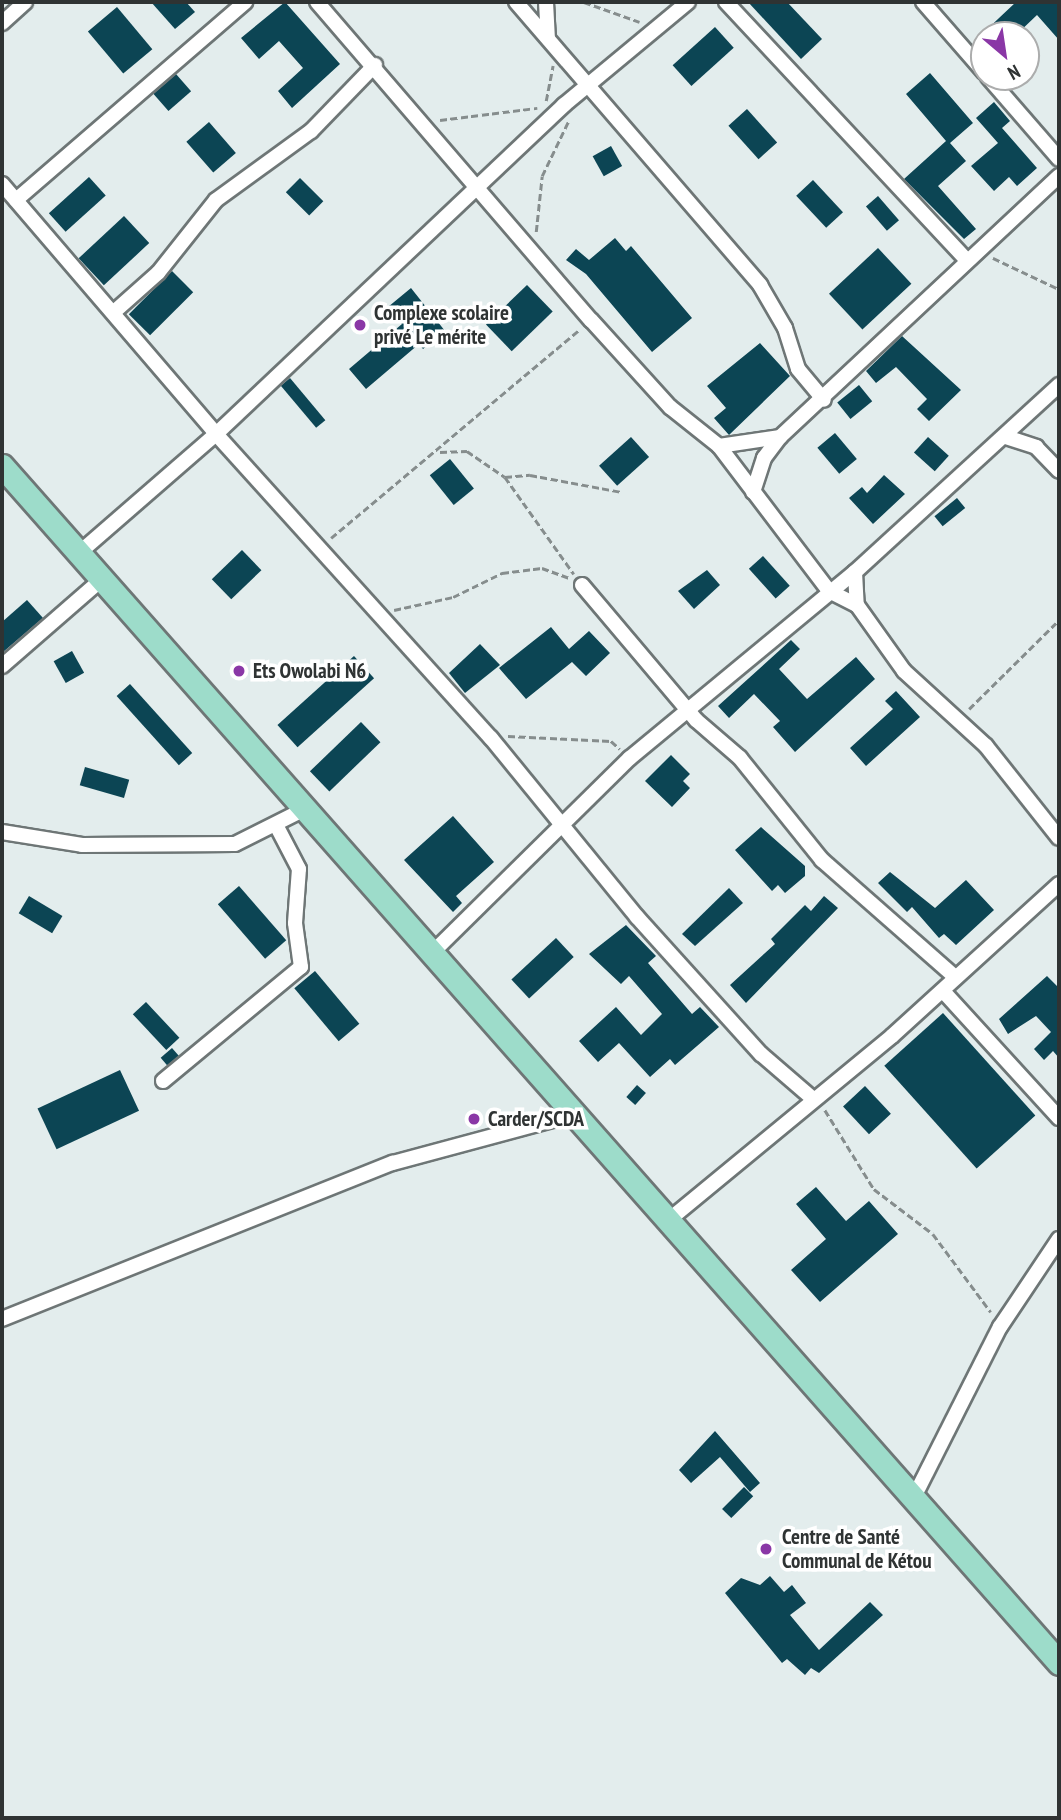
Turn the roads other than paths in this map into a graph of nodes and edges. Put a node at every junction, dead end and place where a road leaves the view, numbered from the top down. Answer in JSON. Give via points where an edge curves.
{"nodes":[{"id":1,"x":25,"y":2,"type":"edge"},
{"id":2,"x":245,"y":2,"type":"edge"},
{"id":3,"x":317,"y":2,"type":"edge"},
{"id":4,"x":516,"y":2,"type":"edge"},
{"id":5,"x":547,"y":2,"type":"edge"},
{"id":6,"x":688,"y":2,"type":"edge"},
{"id":7,"x":726,"y":2,"type":"edge"},
{"id":8,"x":923,"y":2,"type":"edge"},
{"id":9,"x":2,"y":23,"type":"edge"},
{"id":10,"x":552,"y":43,"type":"junction"},
{"id":11,"x":970,"y":56,"type":"edge"},
{"id":12,"x":375,"y":65,"type":"junction"},
{"id":13,"x":585,"y":87,"type":"junction"},
{"id":14,"x":1000,"y":91,"type":"edge"},
{"id":15,"x":1059,"y":159,"type":"edge"},
{"id":16,"x":1059,"y":176,"type":"edge"},
{"id":17,"x":2,"y":184,"type":"edge"},
{"id":18,"x":481,"y":187,"type":"junction"},
{"id":19,"x":16,"y":200,"type":"junction"},
{"id":20,"x":965,"y":258,"type":"junction"},
{"id":21,"x":114,"y":312,"type":"junction"},
{"id":22,"x":1059,"y":385,"type":"edge"},
{"id":23,"x":824,"y":400,"type":"junction"},
{"id":24,"x":1031,"y":414,"type":"junction"},
{"id":25,"x":216,"y":434,"type":"junction"},
{"id":26,"x":780,"y":437,"type":"junction"},
{"id":27,"x":1006,"y":438,"type":"junction"},
{"id":28,"x":719,"y":446,"type":"junction"},
{"id":29,"x":1036,"y":447,"type":"junction"},
{"id":30,"x":2,"y":466,"type":"edge"},
{"id":31,"x":1059,"y":471,"type":"edge"},
{"id":32,"x":754,"y":492,"type":"junction"},
{"id":33,"x":79,"y":553,"type":"junction"},
{"id":34,"x":855,"y":572,"type":"junction"},
{"id":35,"x":102,"y":579,"type":"junction"},
{"id":36,"x":582,"y":585,"type":"road end"},
{"id":37,"x":829,"y":591,"type":"junction"},
{"id":38,"x":857,"y":605,"type":"junction"},
{"id":39,"x":2,"y":666,"type":"edge"},
{"id":40,"x":691,"y":713,"type":"junction"},
{"id":41,"x":305,"y":809,"type":"junction"},
{"id":42,"x":277,"y":827,"type":"junction"},
{"id":43,"x":565,"y":829,"type":"junction"},
{"id":44,"x":2,"y":832,"type":"edge"},
{"id":45,"x":1059,"y":838,"type":"edge"},
{"id":46,"x":1059,"y":884,"type":"edge"},
{"id":47,"x":433,"y":952,"type":"junction"},
{"id":48,"x":955,"y":976,"type":"junction"},
{"id":49,"x":943,"y":991,"type":"junction"},
{"id":50,"x":163,"y":1081,"type":"dead end"},
{"id":51,"x":812,"y":1098,"type":"junction"},
{"id":52,"x":578,"y":1114,"type":"junction"},
{"id":53,"x":1059,"y":1118,"type":"edge"},
{"id":54,"x":670,"y":1219,"type":"junction"},
{"id":55,"x":1059,"y":1239,"type":"edge"},
{"id":56,"x":2,"y":1319,"type":"edge"},
{"id":57,"x":915,"y":1496,"type":"junction"},
{"id":58,"x":1059,"y":1663,"type":"edge"}],
"edges":[{"from":1,"to":9,"type":"street"},
{"from":2,"to":19,"type":"street"},
{"from":3,"to":12,"type":"street"},
{"from":4,"to":10,"type":"street"},
{"from":5,"to":10,"type":"street"},
{"from":6,"to":13,"type":"street"},
{"from":7,"to":20,"type":"street"},
{"from":8,"to":11,"type":"street"},
{"from":10,"to":13,"type":"street"},
{"from":12,"to":18,"type":"street"},
{"from":12,"to":21,"type":"street","via":[[303,138],[216,200],[158,273]]},
{"from":13,"to":18,"type":"street"},
{"from":13,"to":23,"type":"street","via":[[760,285],[785,328],[798,369]]},
{"from":14,"to":15,"type":"street"},
{"from":16,"to":20,"type":"street"},
{"from":17,"to":19,"type":"street"},
{"from":18,"to":25,"type":"street"},
{"from":18,"to":28,"type":"street","via":[[670,407]]},
{"from":19,"to":21,"type":"street"},
{"from":20,"to":23,"type":"street"},
{"from":21,"to":25,"type":"street"},
{"from":22,"to":24,"type":"street"},
{"from":23,"to":26,"type":"street"},
{"from":24,"to":27,"type":"street"},
{"from":24,"to":29,"type":"street"},
{"from":25,"to":33,"type":"street"},
{"from":25,"to":43,"type":"street","via":[[491,738]]},
{"from":26,"to":28,"type":"street"},
{"from":26,"to":32,"type":"street","via":[[764,458]]},
{"from":27,"to":29,"type":"street"},
{"from":27,"to":34,"type":"street"},
{"from":28,"to":32,"type":"street"},
{"from":29,"to":31,"type":"street"},
{"from":30,"to":33,"type":"main road"},
{"from":32,"to":37,"type":"street"},
{"from":33,"to":35,"type":"main road"},
{"from":34,"to":37,"type":"street"},
{"from":34,"to":38,"type":"street"},
{"from":35,"to":39,"type":"street"},
{"from":35,"to":41,"type":"main road"},
{"from":36,"to":40,"type":"street"},
{"from":37,"to":38,"type":"street"},
{"from":37,"to":40,"type":"street"},
{"from":38,"to":45,"type":"street","via":[[904,671],[958,720]]},
{"from":40,"to":43,"type":"street","via":[[630,758]]},
{"from":40,"to":48,"type":"street","via":[[740,758],[821,860]]},
{"from":41,"to":42,"type":"street"},
{"from":41,"to":47,"type":"main road"},
{"from":42,"to":44,"type":"street","via":[[234,844],[154,846],[82,845]]},
{"from":42,"to":50,"type":"street","via":[[299,869],[295,923],[301,967]]},
{"from":43,"to":47,"type":"street"},
{"from":43,"to":51,"type":"street","via":[[761,1054]]},
{"from":46,"to":48,"type":"street"},
{"from":47,"to":52,"type":"main road"},
{"from":48,"to":49,"type":"street"},
{"from":49,"to":51,"type":"street"},
{"from":49,"to":53,"type":"street"},
{"from":51,"to":54,"type":"street"},
{"from":52,"to":54,"type":"main road"},
{"from":52,"to":56,"type":"street","via":[[393,1163]]},
{"from":54,"to":57,"type":"main road"},
{"from":55,"to":57,"type":"street","via":[[1000,1327]]},
{"from":57,"to":58,"type":"main road"}]}
